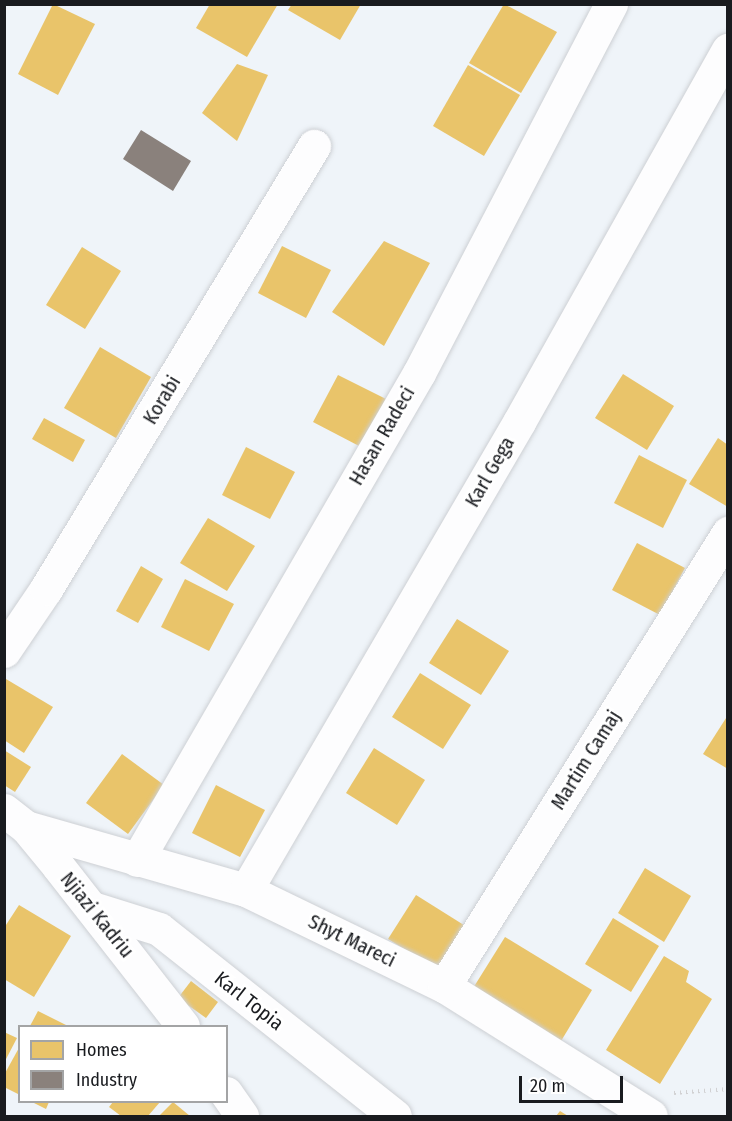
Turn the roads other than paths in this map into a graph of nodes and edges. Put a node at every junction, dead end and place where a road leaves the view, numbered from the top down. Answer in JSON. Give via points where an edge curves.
{"nodes":[{"id":1,"x":611,"y":4,"type":"edge"},
{"id":2,"x":728,"y":50,"type":"edge"},
{"id":3,"x":314,"y":146,"type":"dead end"},
{"id":4,"x":728,"y":533,"type":"edge"},
{"id":5,"x":4,"y":651,"type":"edge"},
{"id":6,"x":15,"y":819,"type":"edge"},
{"id":7,"x":138,"y":860,"type":"junction"},
{"id":8,"x":246,"y":890,"type":"junction"},
{"id":9,"x":92,"y":908,"type":"junction"},
{"id":10,"x":444,"y":986,"type":"junction"},
{"id":11,"x":182,"y":1025,"type":"edge"},
{"id":12,"x":228,"y":1096,"type":"edge"},
{"id":13,"x":648,"y":1115,"type":"edge"},
{"id":14,"x":242,"y":1116,"type":"edge"},
{"id":15,"x":395,"y":1116,"type":"edge"}],
"edges":[{"from":1,"to":7,"type":"street","name":"Hasan Radeci","via":[[419,373]]},
{"from":2,"to":8,"type":"street","name":"Karl Gega","via":[[519,422]]},
{"from":3,"to":5,"type":"street","name":"Korabi","via":[[46,589]]},
{"from":4,"to":10,"type":"street","name":"Martim Camaj"},
{"from":6,"to":7,"type":"street","name":"Shyt Mareci"},
{"from":6,"to":9,"type":"street","name":"Njiazi Kadriu"},
{"from":7,"to":8,"type":"street","name":"Shyt Mareci"},
{"from":8,"to":10,"type":"street","name":"Shyt Mareci"},
{"from":9,"to":11,"type":"street","name":"Njiazi Kadriu"},
{"from":9,"to":15,"type":"street","name":"Karl Topia","via":[[159,929]]},
{"from":10,"to":13,"type":"street","name":"Shyt Mareci"},
{"from":12,"to":14,"type":"street"}]}
